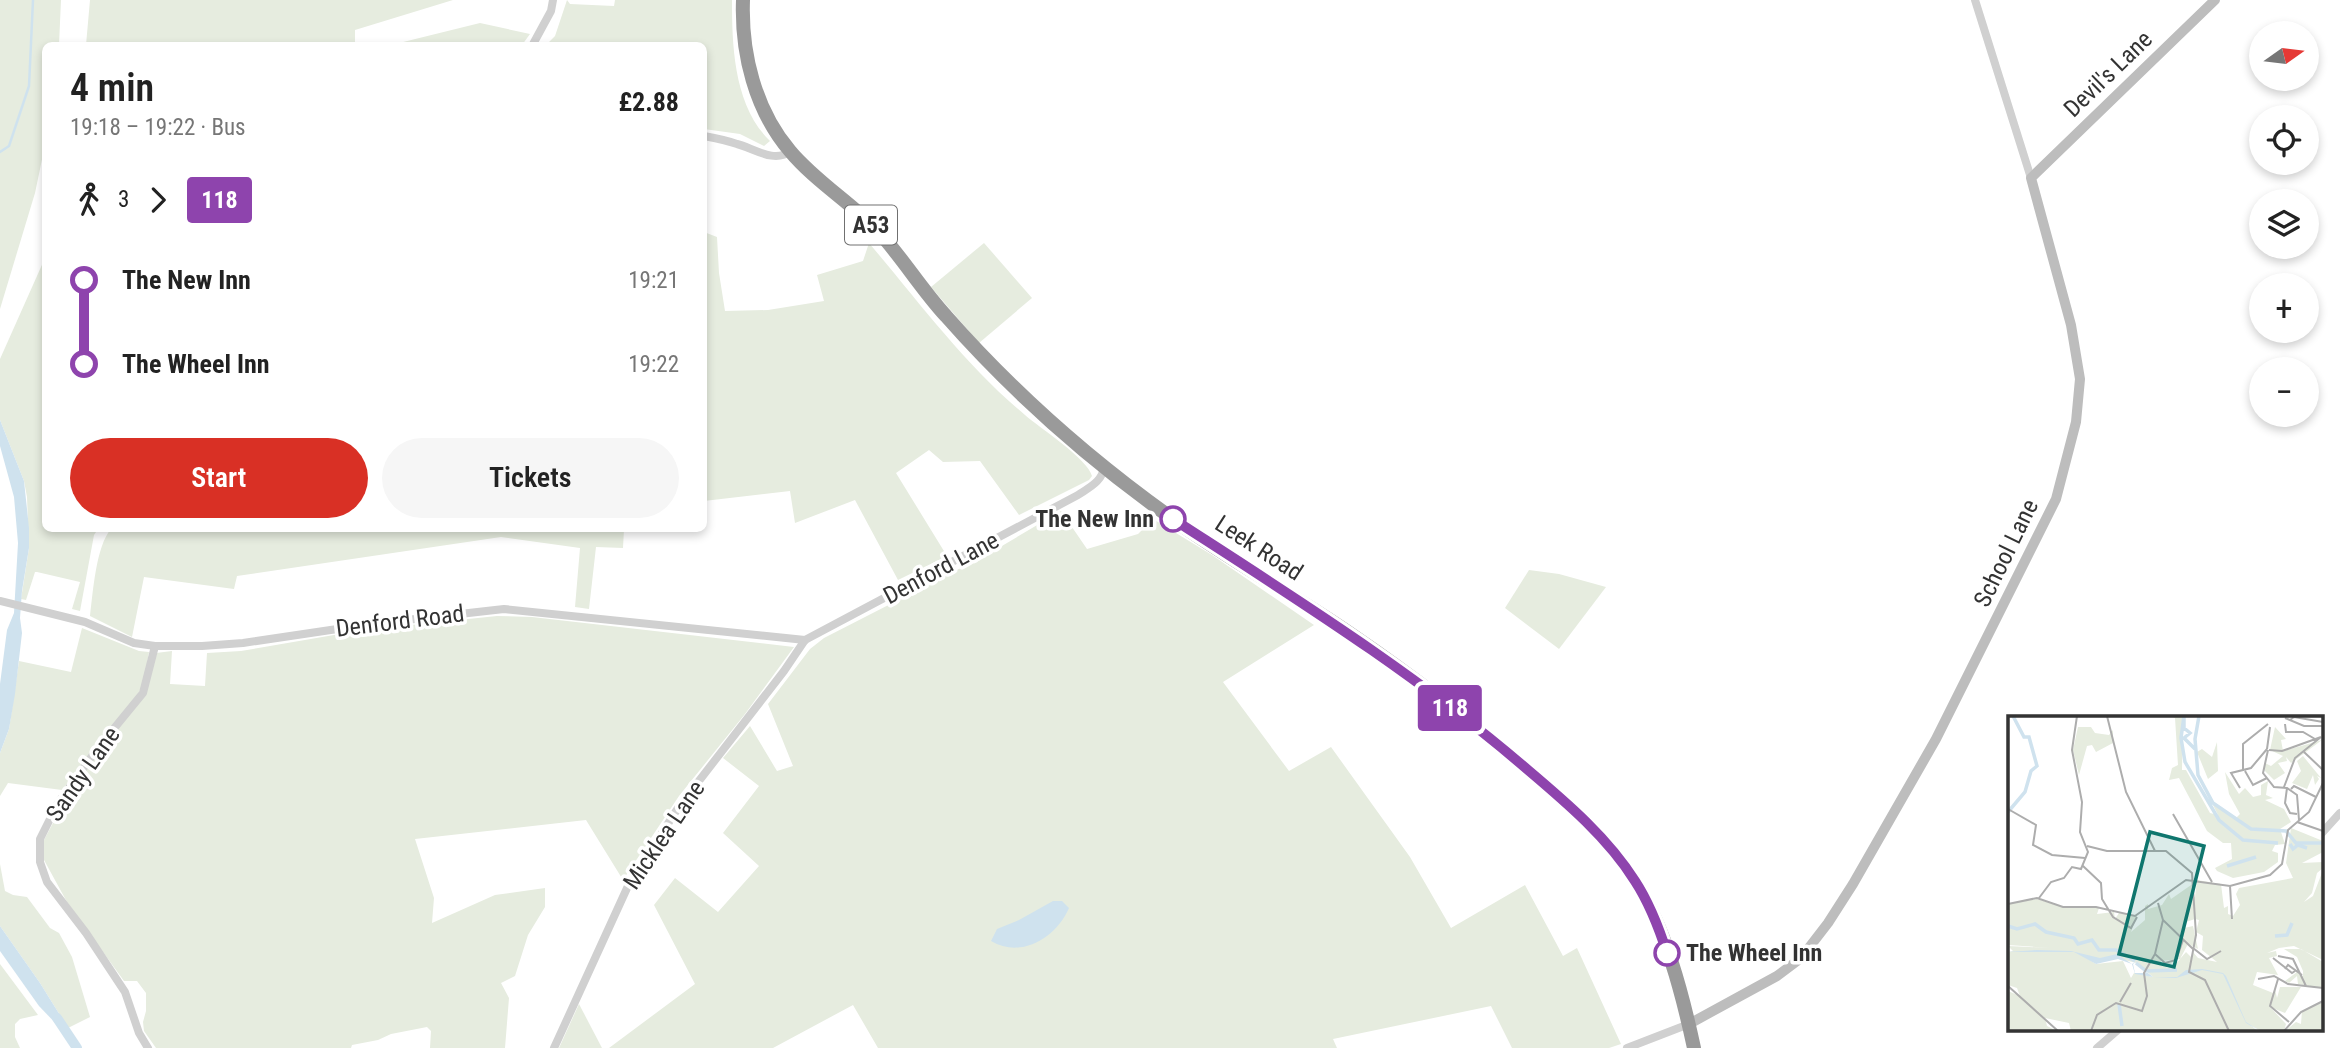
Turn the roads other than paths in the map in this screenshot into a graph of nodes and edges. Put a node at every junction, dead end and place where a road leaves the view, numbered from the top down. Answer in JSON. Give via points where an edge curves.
{"nodes":[{"id":1,"x":553,"y":0,"type":"edge"},
{"id":2,"x":743,"y":0,"type":"edge"},
{"id":3,"x":1976,"y":0,"type":"edge"},
{"id":4,"x":2215,"y":0,"type":"edge"},
{"id":5,"x":534,"y":42,"type":"edge"},
{"id":6,"x":707,"y":137,"type":"edge"},
{"id":7,"x":790,"y":151,"type":"junction"},
{"id":8,"x":2031,"y":178,"type":"junction"},
{"id":9,"x":1104,"y":466,"type":"junction"},
{"id":10,"x":3,"y":602,"type":"edge"},
{"id":11,"x":805,"y":640,"type":"junction"},
{"id":12,"x":155,"y":646,"type":"junction"},
{"id":13,"x":2340,"y":813,"type":"edge"},
{"id":14,"x":2322,"y":833,"type":"edge"},
{"id":15,"x":1689,"y":1024,"type":"junction"},
{"id":16,"x":2118,"y":1030,"type":"edge"},
{"id":17,"x":148,"y":1048,"type":"edge"},
{"id":18,"x":554,"y":1048,"type":"edge"},
{"id":19,"x":1627,"y":1048,"type":"edge"},
{"id":20,"x":1694,"y":1048,"type":"edge"},
{"id":21,"x":2097,"y":1048,"type":"edge"}],
"edges":[{"from":1,"to":5,"type":"street"},
{"from":2,"to":7,"type":"highway","name":"Leek Road","number":"A53","via":[[751,78]]},
{"from":3,"to":8,"type":"street","name":"School Lane"},
{"from":4,"to":8,"type":"street","name":"Devil's Lane"},
{"from":6,"to":7,"type":"street","via":[[766,154]]},
{"from":7,"to":9,"type":"highway","name":"Leek Road","number":"A53","via":[[879,233],[988,361]]},
{"from":8,"to":15,"type":"street","name":"School Lane","via":[[2071,325],[2080,379],[2076,422],[2056,499],[1936,739],[1828,923],[1801,958],[1777,976]]},
{"from":9,"to":11,"type":"street","name":"Denford Lane","via":[[1104,474],[1079,495]]},
{"from":9,"to":15,"type":"highway","name":"Leek Road","number":"A53","via":[[1171,518],[1355,636],[1496,743],[1583,819],[1615,853],[1650,906]]},
{"from":10,"to":12,"type":"street","name":"Denford Road","via":[[85,622],[134,643]]},
{"from":11,"to":12,"type":"street","name":"Denford Road","via":[[504,609],[243,643]]},
{"from":11,"to":18,"type":"street","name":"Micklea Lane","via":[[678,808],[628,886]]},
{"from":12,"to":17,"type":"street","name":"Sandy Lane","via":[[143,693],[58,803],[40,839],[40,862],[47,882],[125,992]]},
{"from":13,"to":14,"type":"street"},
{"from":15,"to":19,"type":"street"},
{"from":15,"to":20,"type":"highway","number":"A53"},
{"from":16,"to":21,"type":"street"}]}
